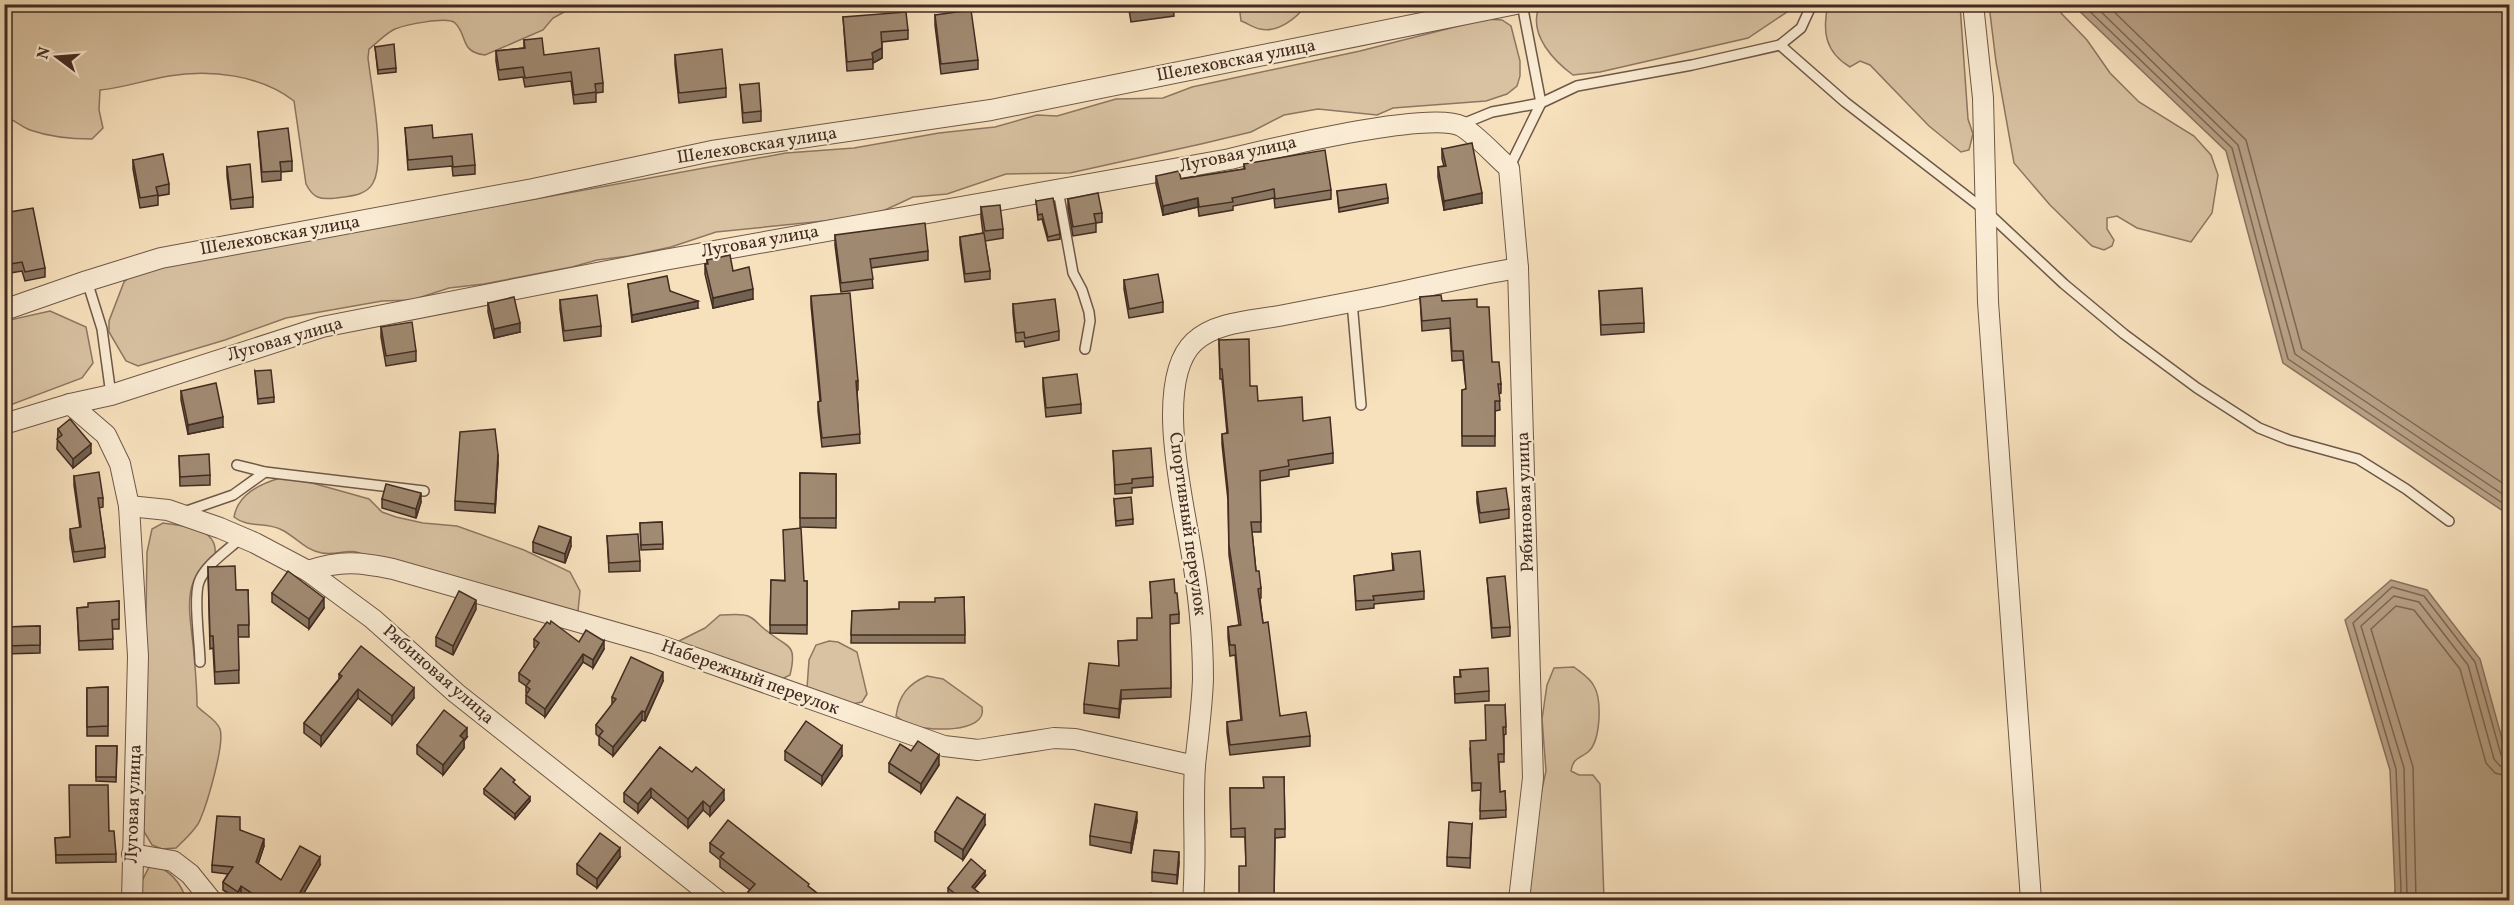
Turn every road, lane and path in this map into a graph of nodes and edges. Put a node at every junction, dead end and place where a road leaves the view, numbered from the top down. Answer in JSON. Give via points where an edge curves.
{"nodes":[{"id":1,"x":1516,"y":4,"type":"edge"},
{"id":2,"x":1522,"y":4,"type":"edge"},
{"id":3,"x":1812,"y":4,"type":"edge"},
{"id":4,"x":1973,"y":4,"type":"edge"},
{"id":5,"x":1780,"y":45,"type":"junction"},
{"id":6,"x":1541,"y":103,"type":"junction"},
{"id":7,"x":1459,"y":125,"type":"junction"},
{"id":8,"x":1509,"y":168,"type":"junction"},
{"id":9,"x":1058,"y":190,"type":"junction"},
{"id":10,"x":1986,"y":211,"type":"junction"},
{"id":11,"x":1518,"y":268,"type":"junction"},
{"id":12,"x":87,"y":281,"type":"junction"},
{"id":13,"x":1352,"y":302,"type":"junction"},
{"id":14,"x":4,"y":310,"type":"edge"},
{"id":15,"x":1085,"y":349,"type":"dead end"},
{"id":16,"x":111,"y":395,"type":"junction"},
{"id":17,"x":70,"y":404,"type":"junction"},
{"id":18,"x":1361,"y":405,"type":"dead end"},
{"id":19,"x":4,"y":424,"type":"edge"},
{"id":20,"x":237,"y":465,"type":"dead end"},
{"id":21,"x":265,"y":472,"type":"junction"},
{"id":22,"x":424,"y":491,"type":"dead end"},
{"id":23,"x":129,"y":506,"type":"junction"},
{"id":24,"x":179,"y":514,"type":"junction"},
{"id":25,"x":2449,"y":521,"type":"dead end"},
{"id":26,"x":242,"y":537,"type":"junction"},
{"id":27,"x":308,"y":571,"type":"junction"},
{"id":28,"x":200,"y":662,"type":"dead end"},
{"id":29,"x":1195,"y":766,"type":"junction"},
{"id":30,"x":132,"y":854,"type":"junction"},
{"id":31,"x":132,"y":900,"type":"edge"},
{"id":32,"x":211,"y":900,"type":"edge"},
{"id":33,"x":717,"y":900,"type":"edge"},
{"id":34,"x":1193,"y":900,"type":"edge"},
{"id":35,"x":1519,"y":900,"type":"edge"},
{"id":36,"x":2031,"y":900,"type":"edge"}],
"edges":[{"from":1,"to":12,"type":"street","name":"Шелеховская улица","via":[[991,110],[712,151],[533,189],[161,258]]},
{"from":2,"to":6,"type":"lane"},
{"from":3,"to":5,"type":"lane","via":[[1801,28]]},
{"from":4,"to":10,"type":"street","via":[[1983,99]]},
{"from":5,"to":6,"type":"lane","via":[[1577,86]]},
{"from":5,"to":10,"type":"lane","via":[[1845,102]]},
{"from":6,"to":7,"type":"lane","via":[[1492,112]]},
{"from":6,"to":8,"type":"lane"},
{"from":7,"to":8,"type":"street"},
{"from":7,"to":9,"type":"street","name":"Луговая улица","via":[[1428,123],[1380,128]]},
{"from":8,"to":11,"type":"street","name":"Рябиновая улица"},
{"from":9,"to":15,"type":"lane","via":[[1073,273],[1089,312]]},
{"from":9,"to":16,"type":"street","name":"Луговая улица","via":[[664,260],[322,327]]},
{"from":10,"to":25,"type":"lane","via":[[2124,334],[2250,424],[2289,440],[2358,459]]},
{"from":10,"to":36,"type":"street","via":[[1988,302]]},
{"from":11,"to":13,"type":"street","name":"Спортивный переулок"},
{"from":11,"to":35,"type":"street","name":"Рябиновая улица","via":[[1533,778]]},
{"from":12,"to":14,"type":"street","name":"Шелеховская улица"},
{"from":12,"to":16,"type":"lane","via":[[102,329]]},
{"from":13,"to":18,"type":"lane"},
{"from":13,"to":29,"type":"street","name":"Спортивный переулок","via":[[1215,329],[1194,341],[1179,367],[1173,428],[1195,575],[1203,663]]},
{"from":16,"to":17,"type":"street","name":"Луговая улица"},
{"from":17,"to":19,"type":"street","name":"Луговая улица"},
{"from":17,"to":23,"type":"street","name":"Луговая улица","via":[[106,435],[120,465]]},
{"from":20,"to":21,"type":"lane"},
{"from":21,"to":22,"type":"lane"},
{"from":21,"to":24,"type":"lane","via":[[233,495]]},
{"from":23,"to":24,"type":"street","name":"Рябиновая улица","via":[[155,507]]},
{"from":23,"to":30,"type":"street","name":"Луговая улица","via":[[138,656]]},
{"from":24,"to":26,"type":"street","name":"Рябиновая улица"},
{"from":26,"to":27,"type":"street","name":"Рябиновая улица"},
{"from":26,"to":28,"type":"lane","via":[[199,581]]},
{"from":27,"to":29,"type":"street","name":"Набережный переулок","via":[[349,562],[393,569],[656,644],[944,746],[978,750],[1075,738]]},
{"from":27,"to":33,"type":"street","name":"Рябиновая улица","via":[[373,619],[456,693]]},
{"from":29,"to":34,"type":"street","name":"Спортивный переулок"},
{"from":30,"to":31,"type":"street","name":"Луговая улица"},
{"from":30,"to":32,"type":"street","via":[[173,861],[190,874]]}]}
